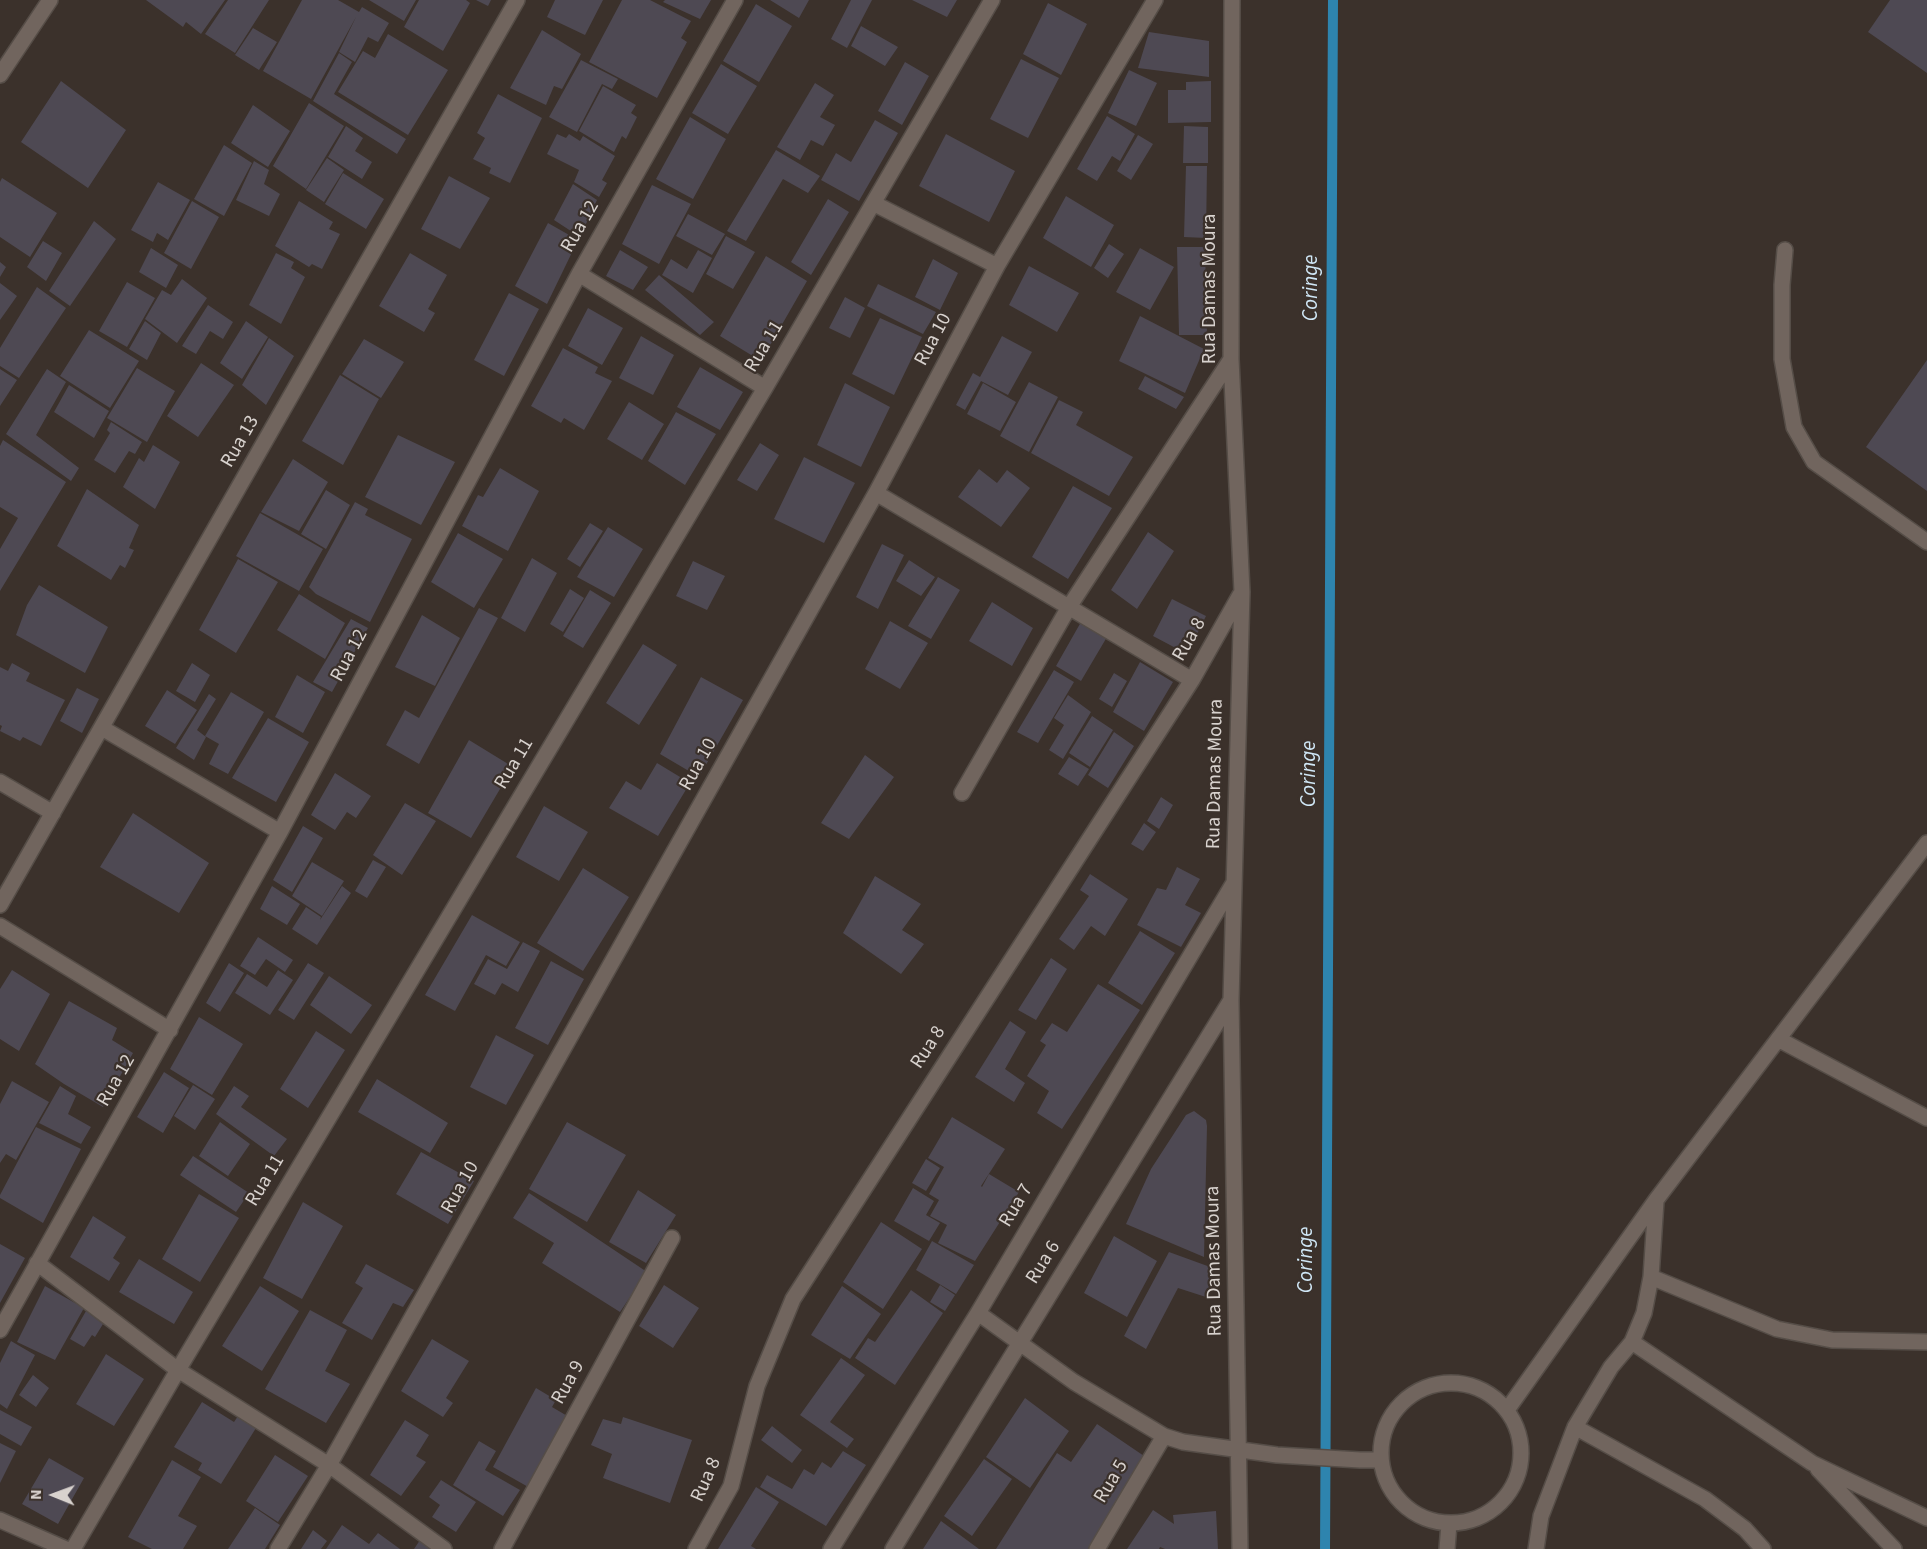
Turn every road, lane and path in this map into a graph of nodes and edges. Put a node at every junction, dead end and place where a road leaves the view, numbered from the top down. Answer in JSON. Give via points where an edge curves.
{"nodes":[{"id":1,"x":50,"y":0,"type":"edge"},
{"id":2,"x":518,"y":0,"type":"edge"},
{"id":3,"x":735,"y":0,"type":"edge"},
{"id":4,"x":992,"y":0,"type":"edge"},
{"id":5,"x":1155,"y":0,"type":"edge"},
{"id":6,"x":1232,"y":0,"type":"edge"},
{"id":7,"x":0,"y":75,"type":"edge"},
{"id":8,"x":874,"y":204,"type":"junction"},
{"id":9,"x":1785,"y":250,"type":"dead end"},
{"id":10,"x":997,"y":266,"type":"junction"},
{"id":11,"x":579,"y":274,"type":"junction"},
{"id":12,"x":1231,"y":359,"type":"junction"},
{"id":13,"x":765,"y":388,"type":"junction"},
{"id":14,"x":876,"y":493,"type":"junction"},
{"id":15,"x":1927,"y":542,"type":"edge"},
{"id":16,"x":1242,"y":592,"type":"junction"},
{"id":17,"x":1069,"y":607,"type":"junction"},
{"id":18,"x":1192,"y":680,"type":"junction"},
{"id":19,"x":102,"y":728,"type":"junction"},
{"id":20,"x":0,"y":782,"type":"edge"},
{"id":21,"x":962,"y":792,"type":"dead end"},
{"id":22,"x":53,"y":813,"type":"junction"},
{"id":23,"x":280,"y":832,"type":"junction"},
{"id":24,"x":1927,"y":843,"type":"edge"},
{"id":25,"x":1235,"y":881,"type":"junction"},
{"id":26,"x":0,"y":905,"type":"edge"},
{"id":27,"x":0,"y":926,"type":"edge"},
{"id":28,"x":1231,"y":1000,"type":"junction"},
{"id":29,"x":170,"y":1030,"type":"junction"},
{"id":30,"x":1778,"y":1039,"type":"junction"},
{"id":31,"x":1927,"y":1118,"type":"edge"},
{"id":32,"x":1656,"y":1200,"type":"junction"},
{"id":33,"x":672,"y":1238,"type":"dead end"},
{"id":34,"x":37,"y":1263,"type":"junction"},
{"id":35,"x":1651,"y":1277,"type":"junction"},
{"id":36,"x":978,"y":1313,"type":"junction"},
{"id":37,"x":0,"y":1330,"type":"edge"},
{"id":38,"x":1020,"y":1342,"type":"junction"},
{"id":39,"x":1632,"y":1342,"type":"junction"},
{"id":40,"x":1927,"y":1342,"type":"edge"},
{"id":41,"x":177,"y":1370,"type":"junction"},
{"id":42,"x":1506,"y":1410,"type":"junction"},
{"id":43,"x":1575,"y":1428,"type":"junction"},
{"id":44,"x":1164,"y":1436,"type":"junction"},
{"id":45,"x":1240,"y":1452,"type":"junction"},
{"id":46,"x":1381,"y":1460,"type":"junction"},
{"id":47,"x":1812,"y":1463,"type":"junction"},
{"id":48,"x":329,"y":1465,"type":"junction"},
{"id":49,"x":1927,"y":1518,"type":"edge"},
{"id":50,"x":0,"y":1520,"type":"edge"},
{"id":51,"x":1449,"y":1524,"type":"junction"},
{"id":52,"x":66,"y":1549,"type":"edge"},
{"id":53,"x":73,"y":1549,"type":"edge"},
{"id":54,"x":278,"y":1549,"type":"edge"},
{"id":55,"x":444,"y":1549,"type":"edge"},
{"id":56,"x":502,"y":1549,"type":"edge"},
{"id":57,"x":696,"y":1549,"type":"edge"},
{"id":58,"x":831,"y":1549,"type":"edge"},
{"id":59,"x":893,"y":1549,"type":"edge"},
{"id":60,"x":1096,"y":1549,"type":"edge"},
{"id":61,"x":1240,"y":1549,"type":"edge"},
{"id":62,"x":1447,"y":1549,"type":"edge"},
{"id":63,"x":1536,"y":1549,"type":"edge"},
{"id":64,"x":1763,"y":1549,"type":"edge"},
{"id":65,"x":1894,"y":1549,"type":"edge"}],
"edges":[{"from":1,"to":7,"type":"street"},
{"from":2,"to":19,"type":"street","name":"Rua 13"},
{"from":3,"to":11,"type":"street","name":"Rua 12"},
{"from":4,"to":8,"type":"street","name":"Rua 11"},
{"from":5,"to":10,"type":"street","name":"Rua 10"},
{"from":6,"to":12,"type":"street","name":"Rua Damas Moura"},
{"from":8,"to":10,"type":"street"},
{"from":8,"to":13,"type":"street","name":"Rua 11"},
{"from":9,"to":15,"type":"street","via":[[1782,359],[1794,427],[1814,462]]},
{"from":10,"to":14,"type":"street","name":"Rua 10"},
{"from":11,"to":13,"type":"street"},
{"from":11,"to":23,"type":"street","name":"Rua 12"},
{"from":12,"to":16,"type":"street","name":"Rua Damas Moura"},
{"from":12,"to":17,"type":"street"},
{"from":13,"to":41,"type":"street","name":"Rua 11"},
{"from":14,"to":17,"type":"street"},
{"from":14,"to":48,"type":"street","name":"Rua 10"},
{"from":16,"to":18,"type":"street","name":"Rua 8"},
{"from":16,"to":25,"type":"street","name":"Rua Damas Moura"},
{"from":17,"to":18,"type":"street"},
{"from":17,"to":21,"type":"street"},
{"from":18,"to":57,"type":"street","name":"Rua 8","via":[[794,1299],[757,1386],[731,1486]]},
{"from":19,"to":22,"type":"street","name":"Rua 13"},
{"from":19,"to":23,"type":"street"},
{"from":20,"to":22,"type":"street"},
{"from":22,"to":26,"type":"street","name":"Rua 13"},
{"from":23,"to":29,"type":"street","name":"Rua 12"},
{"from":24,"to":30,"type":"street"},
{"from":25,"to":28,"type":"street","name":"Rua Damas Moura"},
{"from":25,"to":36,"type":"street","name":"Rua 7"},
{"from":27,"to":29,"type":"street"},
{"from":28,"to":38,"type":"street","name":"Rua 6"},
{"from":28,"to":45,"type":"street","name":"Rua Damas Moura"},
{"from":29,"to":34,"type":"street","name":"Rua 12"},
{"from":30,"to":31,"type":"street"},
{"from":30,"to":32,"type":"street"},
{"from":32,"to":35,"type":"street"},
{"from":32,"to":42,"type":"street"},
{"from":33,"to":56,"type":"street","name":"Rua 9"},
{"from":34,"to":37,"type":"street","name":"Rua 12"},
{"from":34,"to":41,"type":"street"},
{"from":35,"to":39,"type":"street","via":[[1644,1313]]},
{"from":35,"to":40,"type":"street","via":[[1777,1329],[1832,1340]]},
{"from":36,"to":38,"type":"street"},
{"from":36,"to":58,"type":"street","name":"Rua 7"},
{"from":38,"to":44,"type":"street","via":[[1074,1382]]},
{"from":38,"to":59,"type":"street","name":"Rua 6"},
{"from":39,"to":43,"type":"street","via":[[1611,1367]]},
{"from":39,"to":47,"type":"street"},
{"from":41,"to":48,"type":"street"},
{"from":41,"to":53,"type":"street","name":"Rua 11"},
{"from":42,"to":46,"type":"street","via":[[1490,1394],[1469,1385],[1425,1387],[1406,1399],[1391,1416],[1383,1437]]},
{"from":42,"to":51,"type":"street","via":[[1517,1429],[1521,1451],[1518,1474],[1508,1494],[1492,1510],[1471,1520]]},
{"from":43,"to":63,"type":"street","via":[[1541,1516]]},
{"from":43,"to":64,"type":"street","via":[[1705,1499]]},
{"from":44,"to":45,"type":"street"},
{"from":44,"to":60,"type":"street","name":"Rua 5"},
{"from":45,"to":46,"type":"street"},
{"from":45,"to":61,"type":"street","name":"Rua Damas Moura"},
{"from":46,"to":51,"type":"street","via":[[1396,1497],[1411,1511]]},
{"from":47,"to":49,"type":"street"},
{"from":47,"to":65,"type":"street"},
{"from":48,"to":54,"type":"street","name":"Rua 10"},
{"from":48,"to":55,"type":"street"},
{"from":50,"to":52,"type":"street"},
{"from":51,"to":62,"type":"street"}]}
